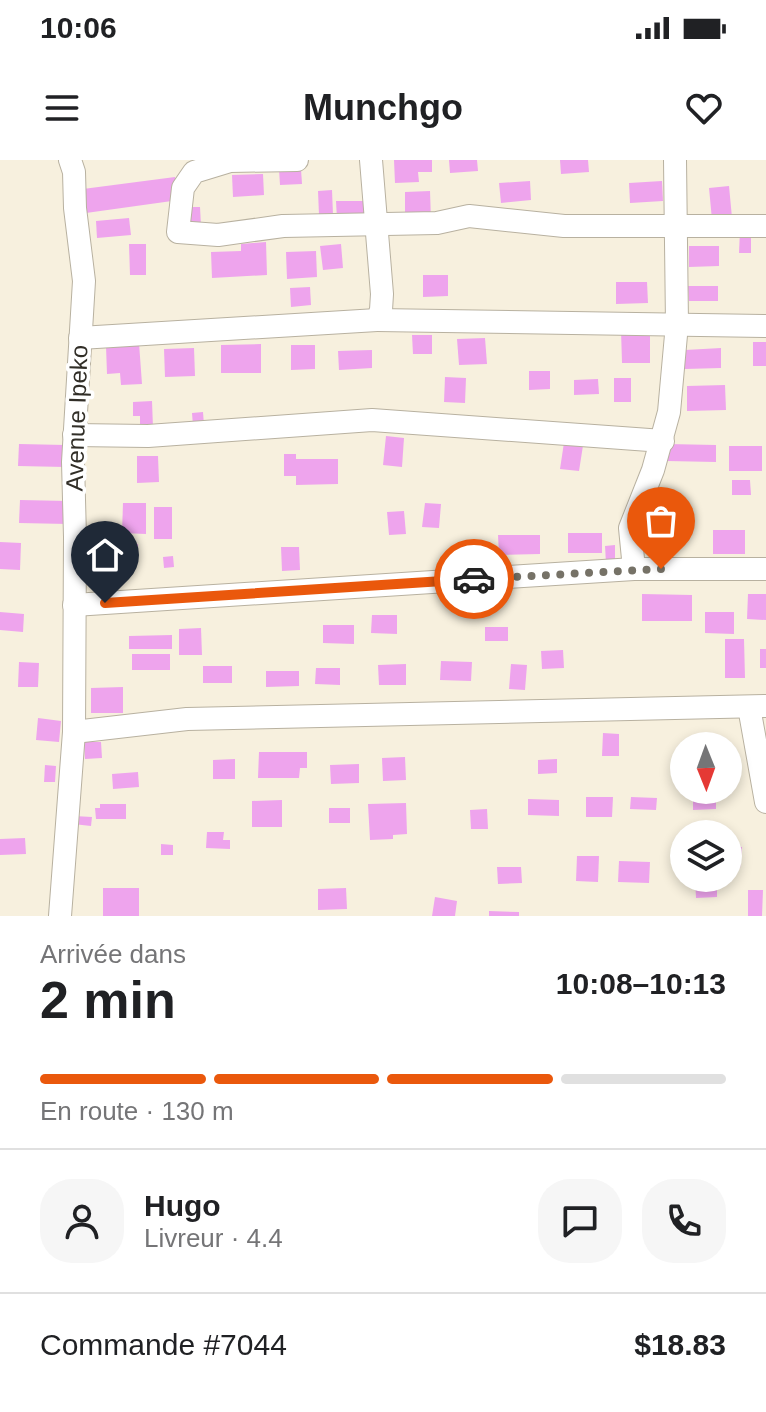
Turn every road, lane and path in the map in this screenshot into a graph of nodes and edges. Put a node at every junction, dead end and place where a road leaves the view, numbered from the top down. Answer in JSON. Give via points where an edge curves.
{"nodes":[{"id":1,"x":70,"y":160,"type":"edge"},
{"id":2,"x":297,"y":160,"type":"edge"},
{"id":3,"x":371,"y":160,"type":"edge"},
{"id":4,"x":675,"y":160,"type":"edge"},
{"id":5,"x":376,"y":225,"type":"junction"},
{"id":6,"x":677,"y":225,"type":"junction"},
{"id":7,"x":766,"y":226,"type":"edge"},
{"id":8,"x":377,"y":320,"type":"junction"},
{"id":9,"x":677,"y":324,"type":"junction"},
{"id":10,"x":766,"y":326,"type":"edge"},
{"id":11,"x":80,"y":338,"type":"junction"},
{"id":12,"x":74,"y":435,"type":"junction"},
{"id":13,"x":663,"y":441,"type":"junction"},
{"id":14,"x":634,"y":569,"type":"junction"},
{"id":15,"x":766,"y":569,"type":"edge"},
{"id":16,"x":74,"y":605,"type":"junction"},
{"id":17,"x":758,"y":706,"type":"edge"},
{"id":18,"x":74,"y":732,"type":"junction"},
{"id":19,"x":766,"y":802,"type":"edge"},
{"id":20,"x":60,"y":916,"type":"edge"}],
"edges":[{"from":1,"to":11,"type":"street","name":"Avenue Ipeko","via":[[84,281]]},
{"from":2,"to":5,"type":"street","via":[[230,161],[194,172],[183,188],[178,232],[218,235],[283,226]]},
{"from":3,"to":5,"type":"street"},
{"from":4,"to":6,"type":"street"},
{"from":5,"to":6,"type":"street","via":[[469,216],[564,226]]},
{"from":5,"to":8,"type":"street","via":[[382,294]]},
{"from":6,"to":7,"type":"street"},
{"from":6,"to":9,"type":"street"},
{"from":8,"to":9,"type":"street"},
{"from":8,"to":11,"type":"street"},
{"from":9,"to":10,"type":"street"},
{"from":9,"to":13,"type":"street"},
{"from":11,"to":12,"type":"street","name":"Avenue Ipeko"},
{"from":12,"to":13,"type":"street","via":[[148,436],[372,420]]},
{"from":12,"to":16,"type":"street","name":"Avenue Ipeko"},
{"from":13,"to":14,"type":"street","via":[[630,528]]},
{"from":14,"to":15,"type":"street"},
{"from":14,"to":16,"type":"street"},
{"from":16,"to":18,"type":"street","name":"Avenue Ipeko"},
{"from":17,"to":18,"type":"street","via":[[187,719]]},
{"from":17,"to":19,"type":"street"},
{"from":18,"to":20,"type":"street","name":"Avenue Ipeko"}]}
